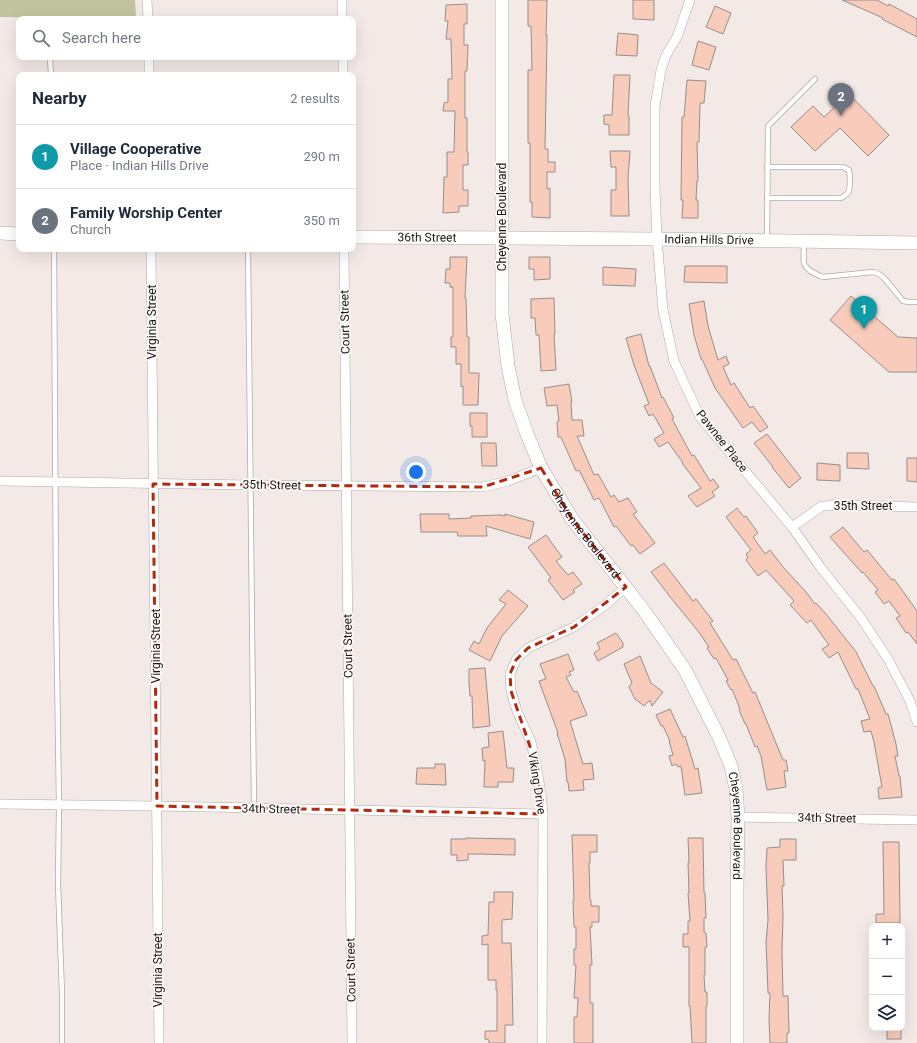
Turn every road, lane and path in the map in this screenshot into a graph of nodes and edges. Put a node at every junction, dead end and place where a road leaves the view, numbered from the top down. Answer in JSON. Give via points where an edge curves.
{"nodes":[{"id":1,"x":147,"y":0,"type":"edge"},
{"id":2,"x":342,"y":0,"type":"edge"},
{"id":3,"x":502,"y":0,"type":"edge"},
{"id":4,"x":690,"y":0,"type":"edge"},
{"id":5,"x":148,"y":16,"type":"edge"},
{"id":6,"x":342,"y":16,"type":"edge"},
{"id":7,"x":50,"y":60,"type":"edge"},
{"id":8,"x":149,"y":60,"type":"edge"},
{"id":9,"x":343,"y":60,"type":"edge"},
{"id":10,"x":51,"y":72,"type":"edge"},
{"id":11,"x":149,"y":72,"type":"edge"},
{"id":12,"x":343,"y":72,"type":"edge"},
{"id":13,"x":815,"y":79,"type":"dead end"},
{"id":14,"x":768,"y":167,"type":"junction"},
{"id":15,"x":767,"y":198,"type":"junction"},
{"id":16,"x":0,"y":233,"type":"edge"},
{"id":17,"x":16,"y":234,"type":"edge"},
{"id":18,"x":356,"y":237,"type":"edge"},
{"id":19,"x":502,"y":238,"type":"junction"},
{"id":20,"x":657,"y":239,"type":"junction"},
{"id":21,"x":767,"y":240,"type":"junction"},
{"id":22,"x":804,"y":241,"type":"junction"},
{"id":23,"x":917,"y":243,"type":"edge"},
{"id":24,"x":54,"y":252,"type":"edge"},
{"id":25,"x":151,"y":252,"type":"edge"},
{"id":26,"x":248,"y":252,"type":"edge"},
{"id":27,"x":344,"y":252,"type":"edge"},
{"id":28,"x":917,"y":302,"type":"edge"},
{"id":29,"x":541,"y":468,"type":"junction"},
{"id":30,"x":0,"y":481,"type":"edge"},
{"id":31,"x":56,"y":482,"type":"junction"},
{"id":32,"x":153,"y":484,"type":"junction"},
{"id":33,"x":250,"y":485,"type":"junction"},
{"id":34,"x":347,"y":486,"type":"junction"},
{"id":35,"x":917,"y":507,"type":"edge"},
{"id":36,"x":792,"y":527,"type":"junction"},
{"id":37,"x":626,"y":587,"type":"junction"},
{"id":38,"x":914,"y":699,"type":"edge"},
{"id":39,"x":917,"y":722,"type":"edge"},
{"id":40,"x":0,"y":804,"type":"edge"},
{"id":41,"x":59,"y":806,"type":"junction"},
{"id":42,"x":157,"y":806,"type":"junction"},
{"id":43,"x":254,"y":809,"type":"junction"},
{"id":44,"x":350,"y":810,"type":"junction"},
{"id":45,"x":543,"y":814,"type":"junction"},
{"id":46,"x":738,"y":817,"type":"junction"},
{"id":47,"x":917,"y":820,"type":"edge"},
{"id":48,"x":62,"y":1043,"type":"edge"},
{"id":49,"x":159,"y":1043,"type":"edge"},
{"id":50,"x":352,"y":1043,"type":"edge"},
{"id":51,"x":542,"y":1043,"type":"edge"},
{"id":52,"x":737,"y":1043,"type":"edge"}],
"edges":[{"from":1,"to":5,"type":"street"},
{"from":2,"to":6,"type":"street"},
{"from":3,"to":19,"type":"street","name":"Cheyenne Boulevard"},
{"from":4,"to":20,"type":"street","name":"Pawnee Place","via":[[677,37],[660,70],[655,106]]},
{"from":7,"to":10,"type":"lane"},
{"from":8,"to":11,"type":"street"},
{"from":9,"to":12,"type":"street"},
{"from":13,"to":14,"type":"lane","via":[[768,126]]},
{"from":14,"to":15,"type":"lane"},
{"from":14,"to":15,"type":"lane","via":[[846,168],[850,173],[849,190],[845,196]]},
{"from":15,"to":21,"type":"lane"},
{"from":16,"to":17,"type":"street"},
{"from":18,"to":19,"type":"street","name":"36th Street"},
{"from":19,"to":20,"type":"street","name":"Indian Hills Drive"},
{"from":19,"to":29,"type":"street","name":"Cheyenne Boulevard","via":[[502,314],[508,366],[515,400]]},
{"from":20,"to":21,"type":"street","name":"Indian Hills Drive"},
{"from":20,"to":36,"type":"street","name":"Pawnee Place","via":[[663,310],[674,361],[700,417]]},
{"from":21,"to":22,"type":"street","name":"Indian Hills Drive"},
{"from":22,"to":23,"type":"street","name":"Indian Hills Drive"},
{"from":22,"to":28,"type":"lane","via":[[804,264],[818,276],[873,272],[884,278],[903,301]]},
{"from":24,"to":31,"type":"lane"},
{"from":25,"to":32,"type":"street","name":"Virginia Street"},
{"from":26,"to":33,"type":"lane"},
{"from":27,"to":34,"type":"street","name":"Court Street"},
{"from":29,"to":34,"type":"street","name":"35th Street","via":[[508,481],[483,487]]},
{"from":29,"to":37,"type":"street","name":"Cheyenne Boulevard","via":[[572,519]]},
{"from":30,"to":31,"type":"street","name":"35th Street"},
{"from":31,"to":32,"type":"street","name":"35th Street"},
{"from":31,"to":41,"type":"lane"},
{"from":32,"to":33,"type":"street","name":"35th Street"},
{"from":32,"to":42,"type":"street","name":"Virginia Street"},
{"from":33,"to":34,"type":"street","name":"35th Street"},
{"from":33,"to":43,"type":"lane"},
{"from":34,"to":44,"type":"street","name":"Court Street"},
{"from":35,"to":36,"type":"street","name":"35th Street","via":[[822,506]]},
{"from":36,"to":38,"type":"street","name":"Pawnee Place","via":[[861,618]]},
{"from":37,"to":45,"type":"street","name":"Viking Drive","via":[[574,627],[528,648],[516,660],[510,674],[511,691],[517,711],[531,742]]},
{"from":37,"to":46,"type":"street","name":"Cheyenne Boulevard","via":[[685,670],[719,737],[731,766]]},
{"from":38,"to":39,"type":"street","name":"Pawnee Place"},
{"from":40,"to":41,"type":"street","name":"34th Street"},
{"from":41,"to":42,"type":"street","name":"34th Street"},
{"from":41,"to":48,"type":"lane"},
{"from":42,"to":43,"type":"street","name":"34th Street"},
{"from":42,"to":49,"type":"street","name":"Virginia Street"},
{"from":43,"to":44,"type":"street","name":"34th Street"},
{"from":44,"to":45,"type":"street","name":"34th Street"},
{"from":44,"to":50,"type":"street","name":"Court Street"},
{"from":45,"to":51,"type":"street","name":"Viking Drive"},
{"from":46,"to":47,"type":"street","name":"34th Street"},
{"from":46,"to":52,"type":"street","name":"Cheyenne Boulevard"}]}
